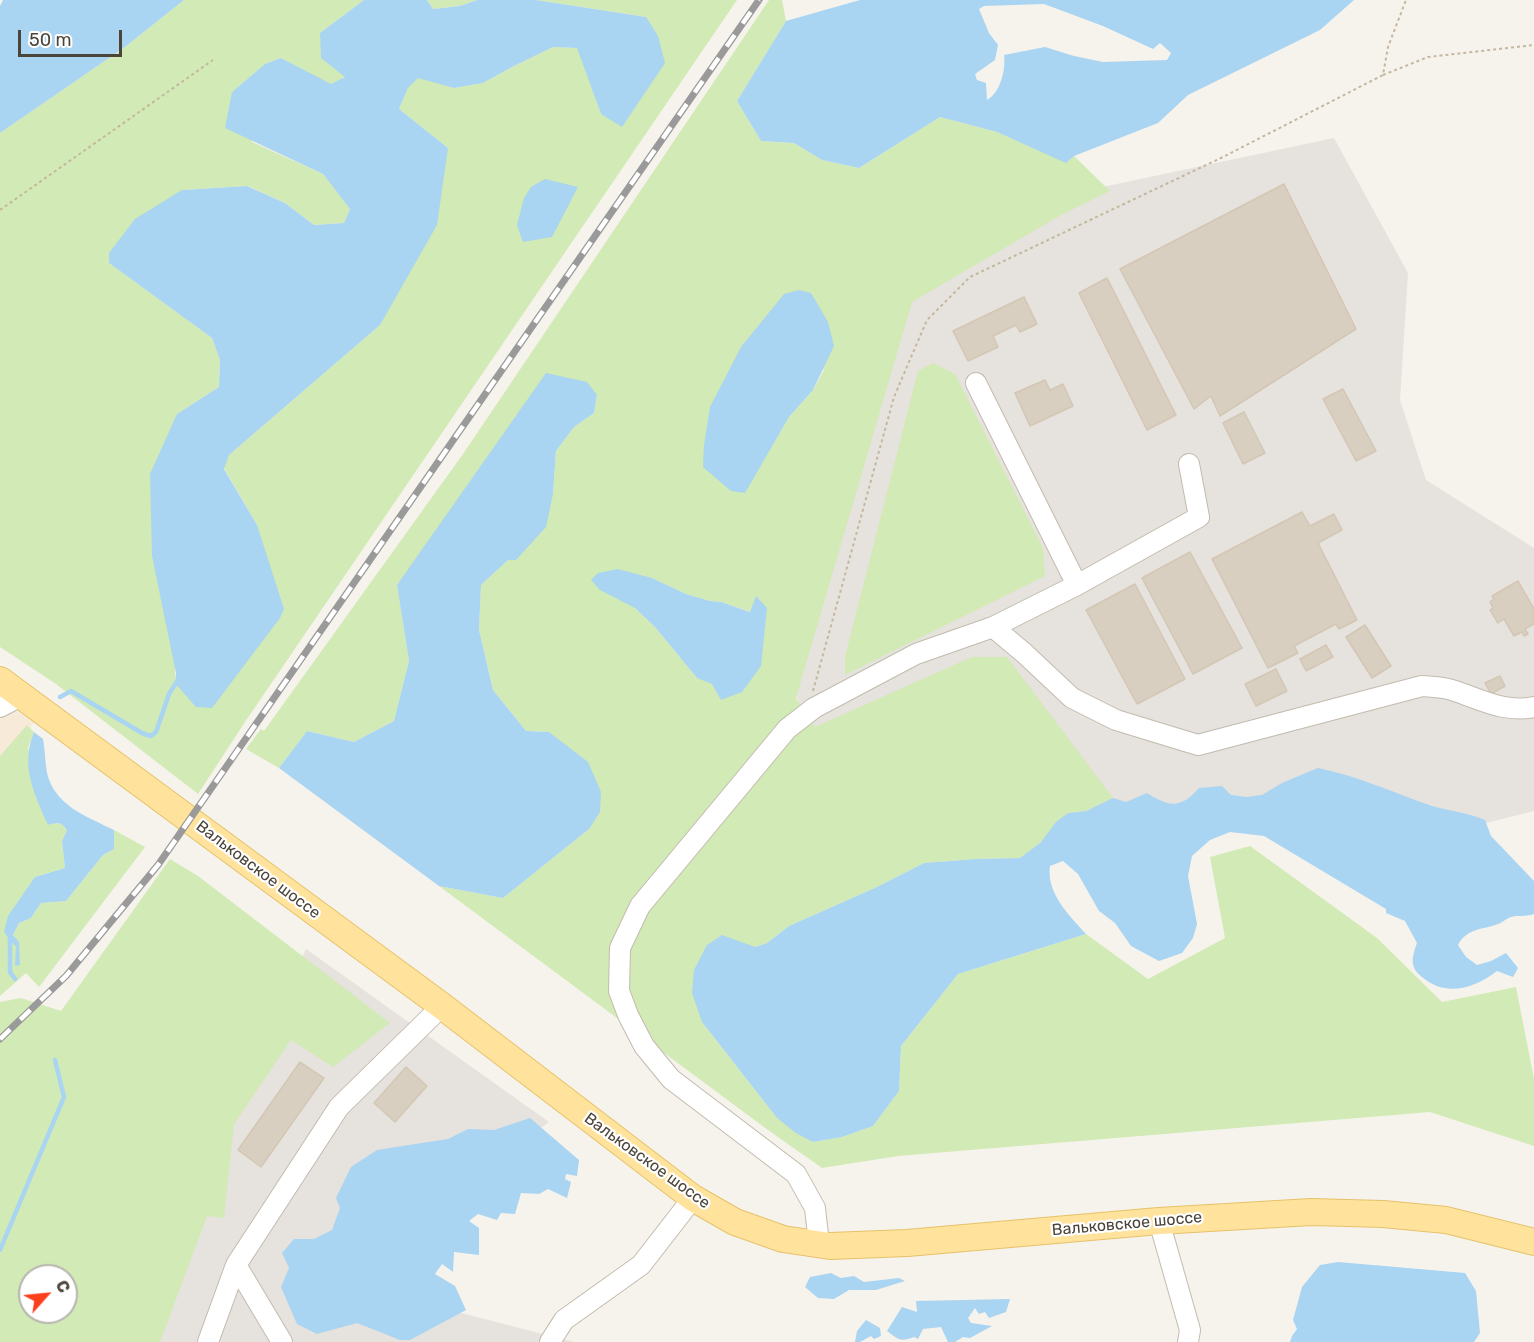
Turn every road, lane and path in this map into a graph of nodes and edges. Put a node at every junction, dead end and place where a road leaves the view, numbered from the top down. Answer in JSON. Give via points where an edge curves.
{"nodes":[{"id":1,"x":1406,"y":0,"type":"edge"},
{"id":2,"x":1534,"y":45,"type":"edge"},
{"id":3,"x":213,"y":60,"type":"dead end"},
{"id":4,"x":1383,"y":75,"type":"junction"},
{"id":5,"x":0,"y":210,"type":"edge"},
{"id":6,"x":976,"y":383,"type":"dead end"},
{"id":7,"x":1189,"y":464,"type":"dead end"},
{"id":8,"x":1077,"y":585,"type":"junction"},
{"id":9,"x":993,"y":627,"type":"junction"},
{"id":10,"x":0,"y":680,"type":"edge"},
{"id":11,"x":23,"y":696,"type":"junction"},
{"id":12,"x":0,"y":707,"type":"edge"},
{"id":13,"x":1534,"y":707,"type":"edge"},
{"id":14,"x":814,"y":708,"type":"junction"},
{"id":15,"x":442,"y":1006,"type":"junction"},
{"id":16,"x":693,"y":1198,"type":"junction"},
{"id":17,"x":1160,"y":1221,"type":"junction"},
{"id":18,"x":1534,"y":1242,"type":"edge"},
{"id":19,"x":819,"y":1244,"type":"junction"},
{"id":20,"x":236,"y":1264,"type":"junction"},
{"id":21,"x":208,"y":1342,"type":"edge"},
{"id":22,"x":282,"y":1342,"type":"edge"},
{"id":23,"x":550,"y":1342,"type":"edge"},
{"id":24,"x":1188,"y":1342,"type":"edge"}],
"edges":[{"from":1,"to":4,"type":"path","via":[[1388,47]]},
{"from":2,"to":4,"type":"path","via":[[1428,57]]},
{"from":3,"to":5,"type":"path"},
{"from":4,"to":14,"type":"path","via":[[1223,157],[970,278],[927,320],[894,398],[812,693]]},
{"from":6,"to":8,"type":"lane"},
{"from":7,"to":8,"type":"lane","via":[[1198,518]]},
{"from":8,"to":9,"type":"lane"},
{"from":9,"to":13,"type":"lane","via":[[1072,698],[1116,720],[1198,745],[1422,686],[1453,690],[1489,705],[1522,710]]},
{"from":9,"to":14,"type":"lane","via":[[916,654]]},
{"from":10,"to":11,"type":"main road","name":"Вальковское шоссе"},
{"from":11,"to":12,"type":"lane"},
{"from":11,"to":15,"type":"main road","name":"Вальковское шоссе"},
{"from":14,"to":19,"type":"lane","via":[[787,729],[640,906],[620,948],[619,991],[644,1046],[671,1079],[796,1174],[815,1208]]},
{"from":15,"to":16,"type":"main road","name":"Вальковское шоссе"},
{"from":15,"to":20,"type":"lane","via":[[339,1107]]},
{"from":16,"to":19,"type":"main road","name":"Вальковское шоссе","via":[[735,1222],[783,1239]]},
{"from":16,"to":23,"type":"lane","via":[[641,1265],[564,1320]]},
{"from":17,"to":18,"type":"main road","name":"Вальковское шоссе","via":[[1311,1212],[1383,1214],[1446,1220]]},
{"from":17,"to":19,"type":"main road","name":"Вальковское шоссе","via":[[907,1243]]},
{"from":17,"to":24,"type":"lane","via":[[1190,1330]]},
{"from":20,"to":21,"type":"lane"},
{"from":20,"to":22,"type":"lane"}]}
